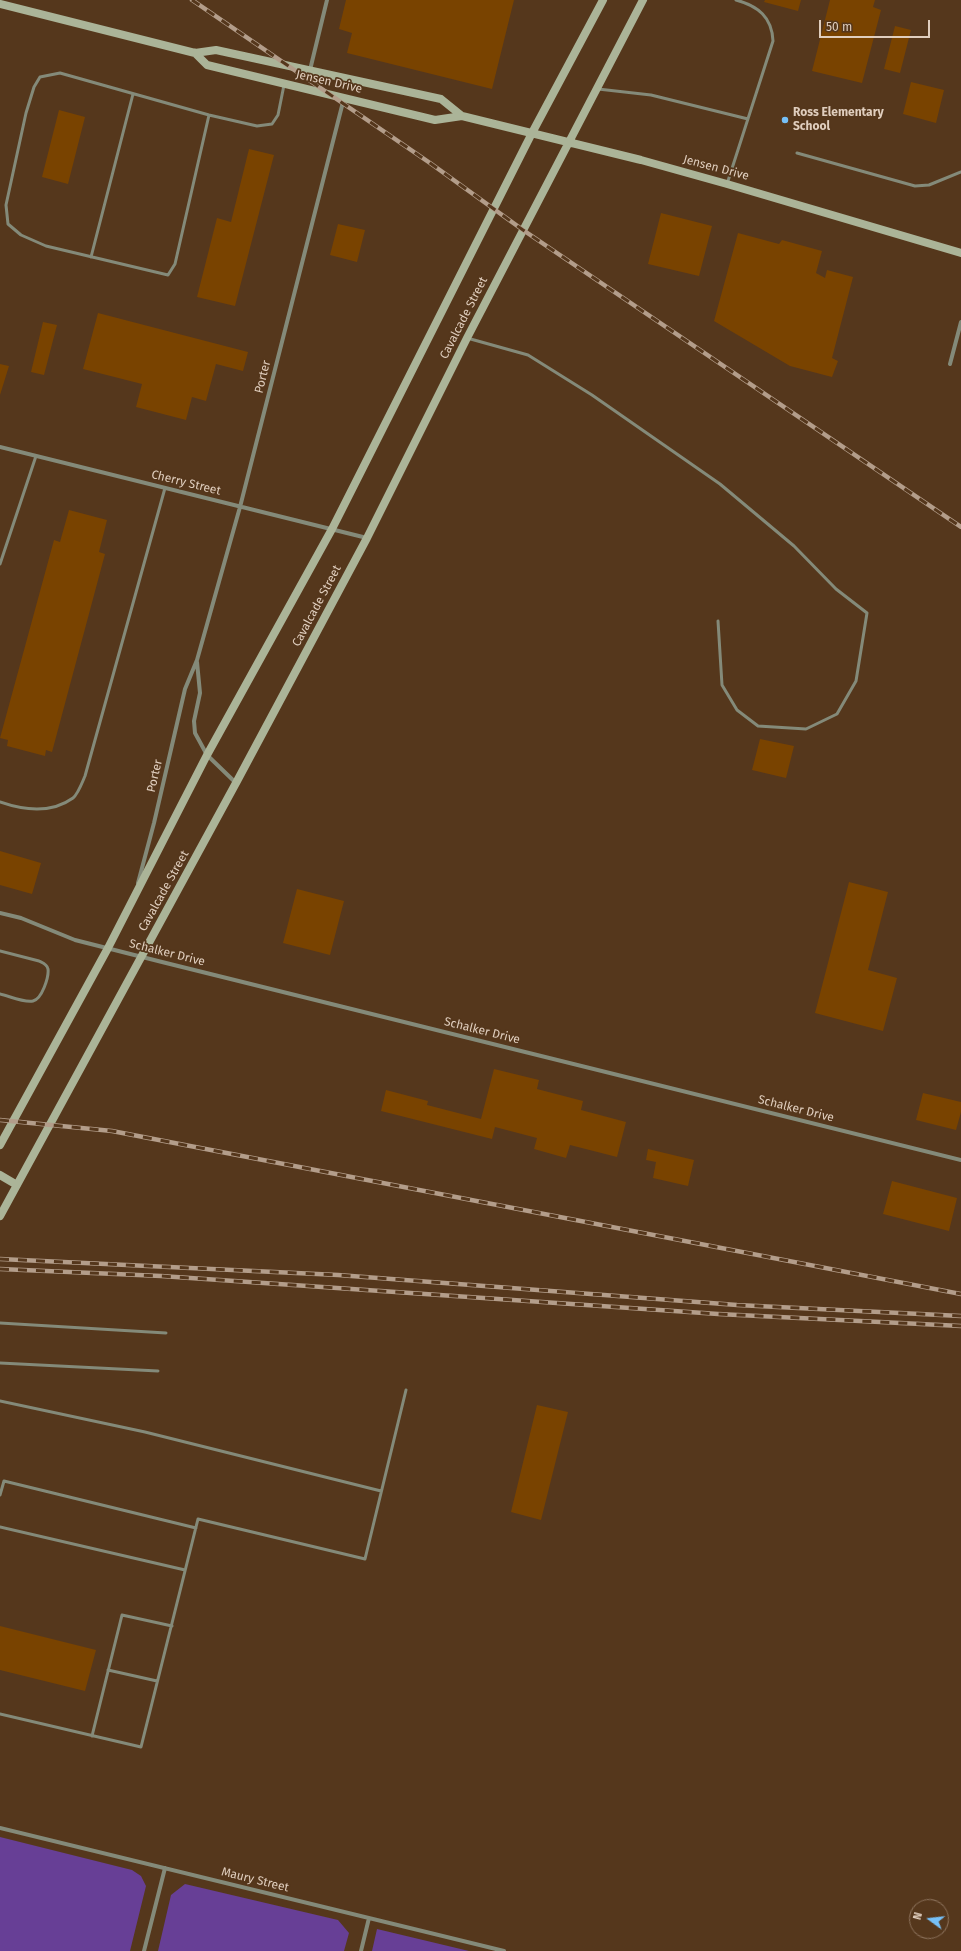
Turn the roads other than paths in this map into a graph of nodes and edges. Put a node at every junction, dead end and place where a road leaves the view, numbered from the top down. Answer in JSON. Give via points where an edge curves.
{"nodes":[{"id":1,"x":327,"y":0,"type":"edge"},
{"id":2,"x":603,"y":0,"type":"edge"},
{"id":3,"x":643,"y":0,"type":"edge"},
{"id":4,"x":736,"y":0,"type":"edge"},
{"id":5,"x":0,"y":4,"type":"edge"},
{"id":6,"x":195,"y":52,"type":"junction"},
{"id":7,"x":310,"y":71,"type":"junction"},
{"id":8,"x":285,"y":83,"type":"junction"},
{"id":9,"x":596,"y":89,"type":"junction"},
{"id":10,"x":133,"y":94,"type":"junction"},
{"id":11,"x":344,"y":98,"type":"junction"},
{"id":12,"x":209,"y":115,"type":"junction"},
{"id":13,"x":462,"y":116,"type":"junction"},
{"id":14,"x":748,"y":119,"type":"junction"},
{"id":15,"x":532,"y":133,"type":"junction"},
{"id":16,"x":569,"y":142,"type":"junction"},
{"id":17,"x":797,"y":153,"type":"dead end"},
{"id":18,"x":961,"y":172,"type":"edge"},
{"id":19,"x":727,"y":184,"type":"junction"},
{"id":20,"x":961,"y":253,"type":"edge"},
{"id":21,"x":90,"y":256,"type":"junction"},
{"id":22,"x":961,"y":322,"type":"edge"},
{"id":23,"x":467,"y":338,"type":"junction"},
{"id":24,"x":950,"y":364,"type":"dead end"},
{"id":25,"x":0,"y":447,"type":"edge"},
{"id":26,"x":36,"y":456,"type":"junction"},
{"id":27,"x":165,"y":488,"type":"junction"},
{"id":28,"x":240,"y":507,"type":"junction"},
{"id":29,"x":332,"y":529,"type":"junction"},
{"id":30,"x":367,"y":538,"type":"junction"},
{"id":31,"x":0,"y":564,"type":"edge"},
{"id":32,"x":718,"y":621,"type":"dead end"},
{"id":33,"x":197,"y":660,"type":"junction"},
{"id":34,"x":207,"y":755,"type":"junction"},
{"id":35,"x":236,"y":783,"type":"junction"},
{"id":36,"x":0,"y":802,"type":"edge"},
{"id":37,"x":134,"y":897,"type":"junction"},
{"id":38,"x":0,"y":913,"type":"edge"},
{"id":39,"x":108,"y":948,"type":"junction"},
{"id":40,"x":0,"y":952,"type":"edge"},
{"id":41,"x":142,"y":956,"type":"junction"},
{"id":42,"x":0,"y":994,"type":"edge"},
{"id":43,"x":0,"y":1145,"type":"edge"},
{"id":44,"x":961,"y":1160,"type":"edge"},
{"id":45,"x":0,"y":1175,"type":"edge"},
{"id":46,"x":17,"y":1185,"type":"junction"},
{"id":47,"x":0,"y":1216,"type":"edge"},
{"id":48,"x":0,"y":1323,"type":"edge"},
{"id":49,"x":166,"y":1333,"type":"dead end"},
{"id":50,"x":0,"y":1364,"type":"edge"},
{"id":51,"x":158,"y":1372,"type":"dead end"},
{"id":52,"x":406,"y":1390,"type":"dead end"},
{"id":53,"x":0,"y":1401,"type":"edge"},
{"id":54,"x":381,"y":1491,"type":"junction"},
{"id":55,"x":0,"y":1495,"type":"edge"},
{"id":56,"x":0,"y":1527,"type":"edge"},
{"id":57,"x":196,"y":1528,"type":"junction"},
{"id":58,"x":185,"y":1570,"type":"junction"},
{"id":59,"x":172,"y":1626,"type":"junction"},
{"id":60,"x":108,"y":1670,"type":"junction"},
{"id":61,"x":158,"y":1681,"type":"junction"},
{"id":62,"x":0,"y":1714,"type":"edge"},
{"id":63,"x":92,"y":1736,"type":"junction"},
{"id":64,"x":0,"y":1828,"type":"edge"},
{"id":65,"x":165,"y":1868,"type":"junction"},
{"id":66,"x":369,"y":1918,"type":"junction"},
{"id":67,"x":144,"y":1951,"type":"edge"},
{"id":68,"x":361,"y":1951,"type":"edge"},
{"id":69,"x":504,"y":1951,"type":"edge"}],
"edges":[{"from":1,"to":7,"type":"street"},
{"from":2,"to":15,"type":"main road","name":"Cavalcade Street"},
{"from":3,"to":9,"type":"main road","name":"Cavalcade Street"},
{"from":4,"to":14,"type":"lane","via":[[759,9],[768,20],[773,41]]},
{"from":5,"to":6,"type":"main road","name":"Jensen Drive"},
{"from":6,"to":7,"type":"main road","name":"Jensen Drive","via":[[216,50]]},
{"from":6,"to":8,"type":"main road","name":"Jensen Drive","via":[[207,64]]},
{"from":7,"to":13,"type":"main road","name":"Jensen Drive","via":[[441,99]]},
{"from":8,"to":11,"type":"main road","name":"Jensen Drive"},
{"from":8,"to":12,"type":"lane","via":[[278,115],[272,124],[257,126]]},
{"from":9,"to":14,"type":"lane","via":[[651,95]]},
{"from":9,"to":16,"type":"main road","name":"Cavalcade Street"},
{"from":10,"to":12,"type":"lane"},
{"from":10,"to":21,"type":"lane"},
{"from":10,"to":21,"type":"lane","via":[[60,73],[40,77],[26,113],[6,205],[8,224],[21,235],[46,246]]},
{"from":11,"to":13,"type":"main road","name":"Jensen Drive","via":[[435,120]]},
{"from":11,"to":28,"type":"street","name":"Porter"},
{"from":12,"to":21,"type":"lane","via":[[176,264],[168,275]]},
{"from":13,"to":15,"type":"main road","name":"Jensen Drive"},
{"from":14,"to":19,"type":"lane"},
{"from":15,"to":16,"type":"main road","name":"Jensen Drive"},
{"from":15,"to":29,"type":"main road","name":"Cavalcade Street"},
{"from":16,"to":19,"type":"main road","name":"Jensen Drive"},
{"from":16,"to":23,"type":"main road","name":"Cavalcade Street"},
{"from":17,"to":18,"type":"lane","via":[[915,186],[929,184]]},
{"from":19,"to":20,"type":"main road","name":"Jensen Drive"},
{"from":22,"to":24,"type":"street"},
{"from":23,"to":30,"type":"main road","name":"Cavalcade Street"},
{"from":23,"to":32,"type":"lane","via":[[528,355],[592,395],[720,484],[794,546],[836,589],[867,613],[856,681],[837,714],[806,729],[758,726],[737,710],[722,685]]},
{"from":25,"to":26,"type":"street","name":"Cherry Street"},
{"from":26,"to":27,"type":"street","name":"Cherry Street"},
{"from":26,"to":31,"type":"lane"},
{"from":27,"to":28,"type":"street","name":"Cherry Street"},
{"from":27,"to":36,"type":"lane","via":[[85,776],[74,797],[55,806],[32,810]]},
{"from":28,"to":29,"type":"street","name":"Cherry Street"},
{"from":28,"to":33,"type":"street","name":"Porter"},
{"from":29,"to":30,"type":"street","name":"Cherry Street"},
{"from":29,"to":34,"type":"main road","name":"Cavalcade Street"},
{"from":30,"to":35,"type":"main road","name":"Cavalcade Street"},
{"from":33,"to":34,"type":"street","name":"Porter","via":[[200,693],[194,721],[195,733]]},
{"from":33,"to":37,"type":"street","name":"Porter","via":[[185,689]]},
{"from":34,"to":35,"type":"street","name":"Porter"},
{"from":34,"to":37,"type":"main road","name":"Cavalcade Street"},
{"from":35,"to":41,"type":"main road","name":"Cavalcade Street"},
{"from":37,"to":39,"type":"main road","name":"Cavalcade Street"},
{"from":38,"to":39,"type":"street","name":"Schalker Drive","via":[[21,918],[75,940]]},
{"from":39,"to":41,"type":"street","name":"Schalker Drive"},
{"from":39,"to":43,"type":"main road","name":"Cavalcade Street"},
{"from":40,"to":42,"type":"lane","via":[[39,960],[48,970],[42,994],[38,999],[31,1002]]},
{"from":41,"to":44,"type":"street","name":"Schalker Drive"},
{"from":41,"to":46,"type":"main road","name":"Cavalcade Street"},
{"from":45,"to":46,"type":"main road"},
{"from":46,"to":47,"type":"main road","name":"Cavalcade Street"},
{"from":48,"to":49,"type":"lane"},
{"from":50,"to":51,"type":"lane"},
{"from":52,"to":54,"type":"lane"},
{"from":53,"to":54,"type":"lane","via":[[145,1432]]},
{"from":54,"to":57,"type":"lane","via":[[365,1558],[198,1519]]},
{"from":55,"to":57,"type":"lane","via":[[4,1481]]},
{"from":56,"to":58,"type":"lane"},
{"from":57,"to":58,"type":"lane"},
{"from":58,"to":59,"type":"lane"},
{"from":59,"to":60,"type":"lane","via":[[122,1614]]},
{"from":59,"to":61,"type":"lane"},
{"from":60,"to":61,"type":"lane"},
{"from":60,"to":63,"type":"lane"},
{"from":61,"to":63,"type":"lane","via":[[141,1747]]},
{"from":62,"to":63,"type":"lane"},
{"from":64,"to":65,"type":"street","name":"Maury Street"},
{"from":65,"to":66,"type":"street","name":"Maury Street"},
{"from":65,"to":67,"type":"street"},
{"from":66,"to":68,"type":"street"},
{"from":66,"to":69,"type":"street","name":"Maury Street"}]}
